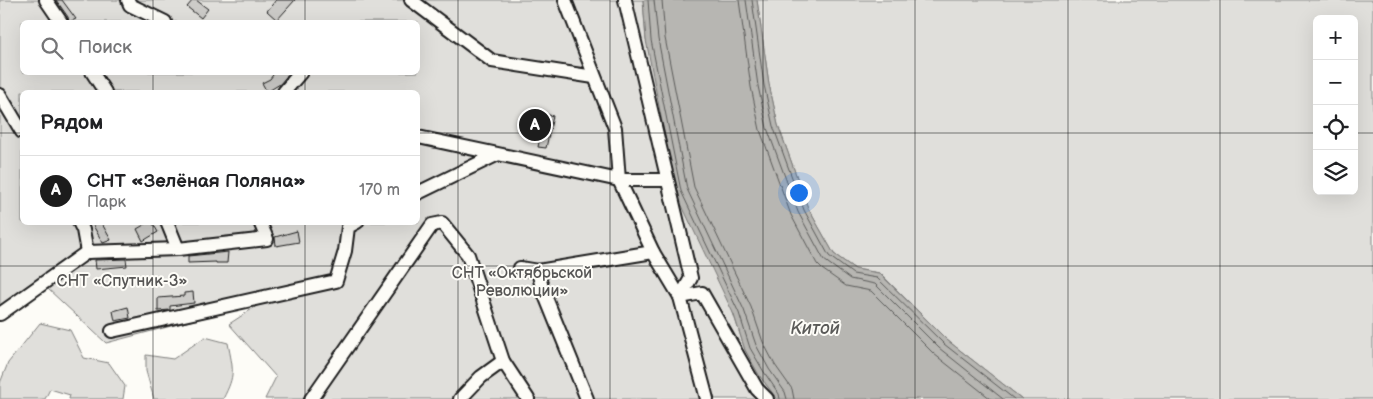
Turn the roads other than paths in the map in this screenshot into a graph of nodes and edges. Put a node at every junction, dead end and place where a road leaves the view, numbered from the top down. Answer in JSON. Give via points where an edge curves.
{"nodes":[{"id":1,"x":46,"y":0,"type":"edge"},
{"id":2,"x":128,"y":0,"type":"edge"},
{"id":3,"x":412,"y":0,"type":"edge"},
{"id":4,"x":565,"y":0,"type":"edge"},
{"id":5,"x":625,"y":0,"type":"edge"},
{"id":6,"x":60,"y":20,"type":"edge"},
{"id":7,"x":161,"y":20,"type":"edge"},
{"id":8,"x":94,"y":75,"type":"edge"},
{"id":9,"x":300,"y":75,"type":"edge"},
{"id":10,"x":594,"y":77,"type":"junction"},
{"id":11,"x":104,"y":90,"type":"edge"},
{"id":12,"x":288,"y":90,"type":"edge"},
{"id":13,"x":0,"y":95,"type":"edge"},
{"id":14,"x":20,"y":129,"type":"edge"},
{"id":15,"x":420,"y":137,"type":"edge"},
{"id":16,"x":496,"y":155,"type":"junction"},
{"id":17,"x":619,"y":180,"type":"junction"},
{"id":18,"x":667,"y":180,"type":"junction"},
{"id":19,"x":420,"y":192,"type":"edge"},
{"id":20,"x":80,"y":225,"type":"edge"},
{"id":21,"x":168,"y":225,"type":"edge"},
{"id":22,"x":261,"y":225,"type":"edge"},
{"id":23,"x":350,"y":225,"type":"edge"},
{"id":24,"x":178,"y":249,"type":"junction"},
{"id":25,"x":87,"y":252,"type":"junction"},
{"id":26,"x":653,"y":252,"type":"junction"},
{"id":27,"x":520,"y":268,"type":"dead end"},
{"id":28,"x":538,"y":272,"type":"junction"},
{"id":29,"x":680,"y":297,"type":"junction"},
{"id":30,"x":0,"y":314,"type":"edge"},
{"id":31,"x":112,"y":331,"type":"dead end"},
{"id":32,"x":503,"y":361,"type":"junction"},
{"id":33,"x":311,"y":399,"type":"edge"},
{"id":34,"x":460,"y":399,"type":"edge"},
{"id":35,"x":528,"y":399,"type":"edge"},
{"id":36,"x":587,"y":399,"type":"edge"},
{"id":37,"x":706,"y":399,"type":"edge"},
{"id":38,"x":767,"y":399,"type":"edge"}],
"edges":[{"from":1,"to":6,"type":"street"},
{"from":2,"to":7,"type":"street","via":[[130,5]]},
{"from":3,"to":10,"type":"street","via":[[492,61]]},
{"from":4,"to":10,"type":"street"},
{"from":5,"to":18,"type":"street"},
{"from":8,"to":11,"type":"street"},
{"from":9,"to":12,"type":"street"},
{"from":10,"to":17,"type":"street","via":[[615,128]]},
{"from":13,"to":14,"type":"street"},
{"from":15,"to":16,"type":"street"},
{"from":16,"to":17,"type":"street"},
{"from":16,"to":19,"type":"street"},
{"from":17,"to":18,"type":"street"},
{"from":17,"to":26,"type":"street"},
{"from":18,"to":29,"type":"street","via":[[691,278]]},
{"from":20,"to":25,"type":"street"},
{"from":21,"to":24,"type":"street"},
{"from":22,"to":24,"type":"street","via":[[267,239]]},
{"from":23,"to":31,"type":"street","via":[[336,281]]},
{"from":24,"to":25,"type":"street"},
{"from":25,"to":30,"type":"street"},
{"from":26,"to":28,"type":"street"},
{"from":26,"to":29,"type":"street"},
{"from":27,"to":28,"type":"street"},
{"from":28,"to":36,"type":"street"},
{"from":29,"to":37,"type":"street"},
{"from":29,"to":38,"type":"street","via":[[702,293],[757,389]]},
{"from":32,"to":33,"type":"street","via":[[468,255],[442,223],[432,225]]},
{"from":32,"to":34,"type":"street","via":[[481,377]]},
{"from":32,"to":35,"type":"street"}]}
